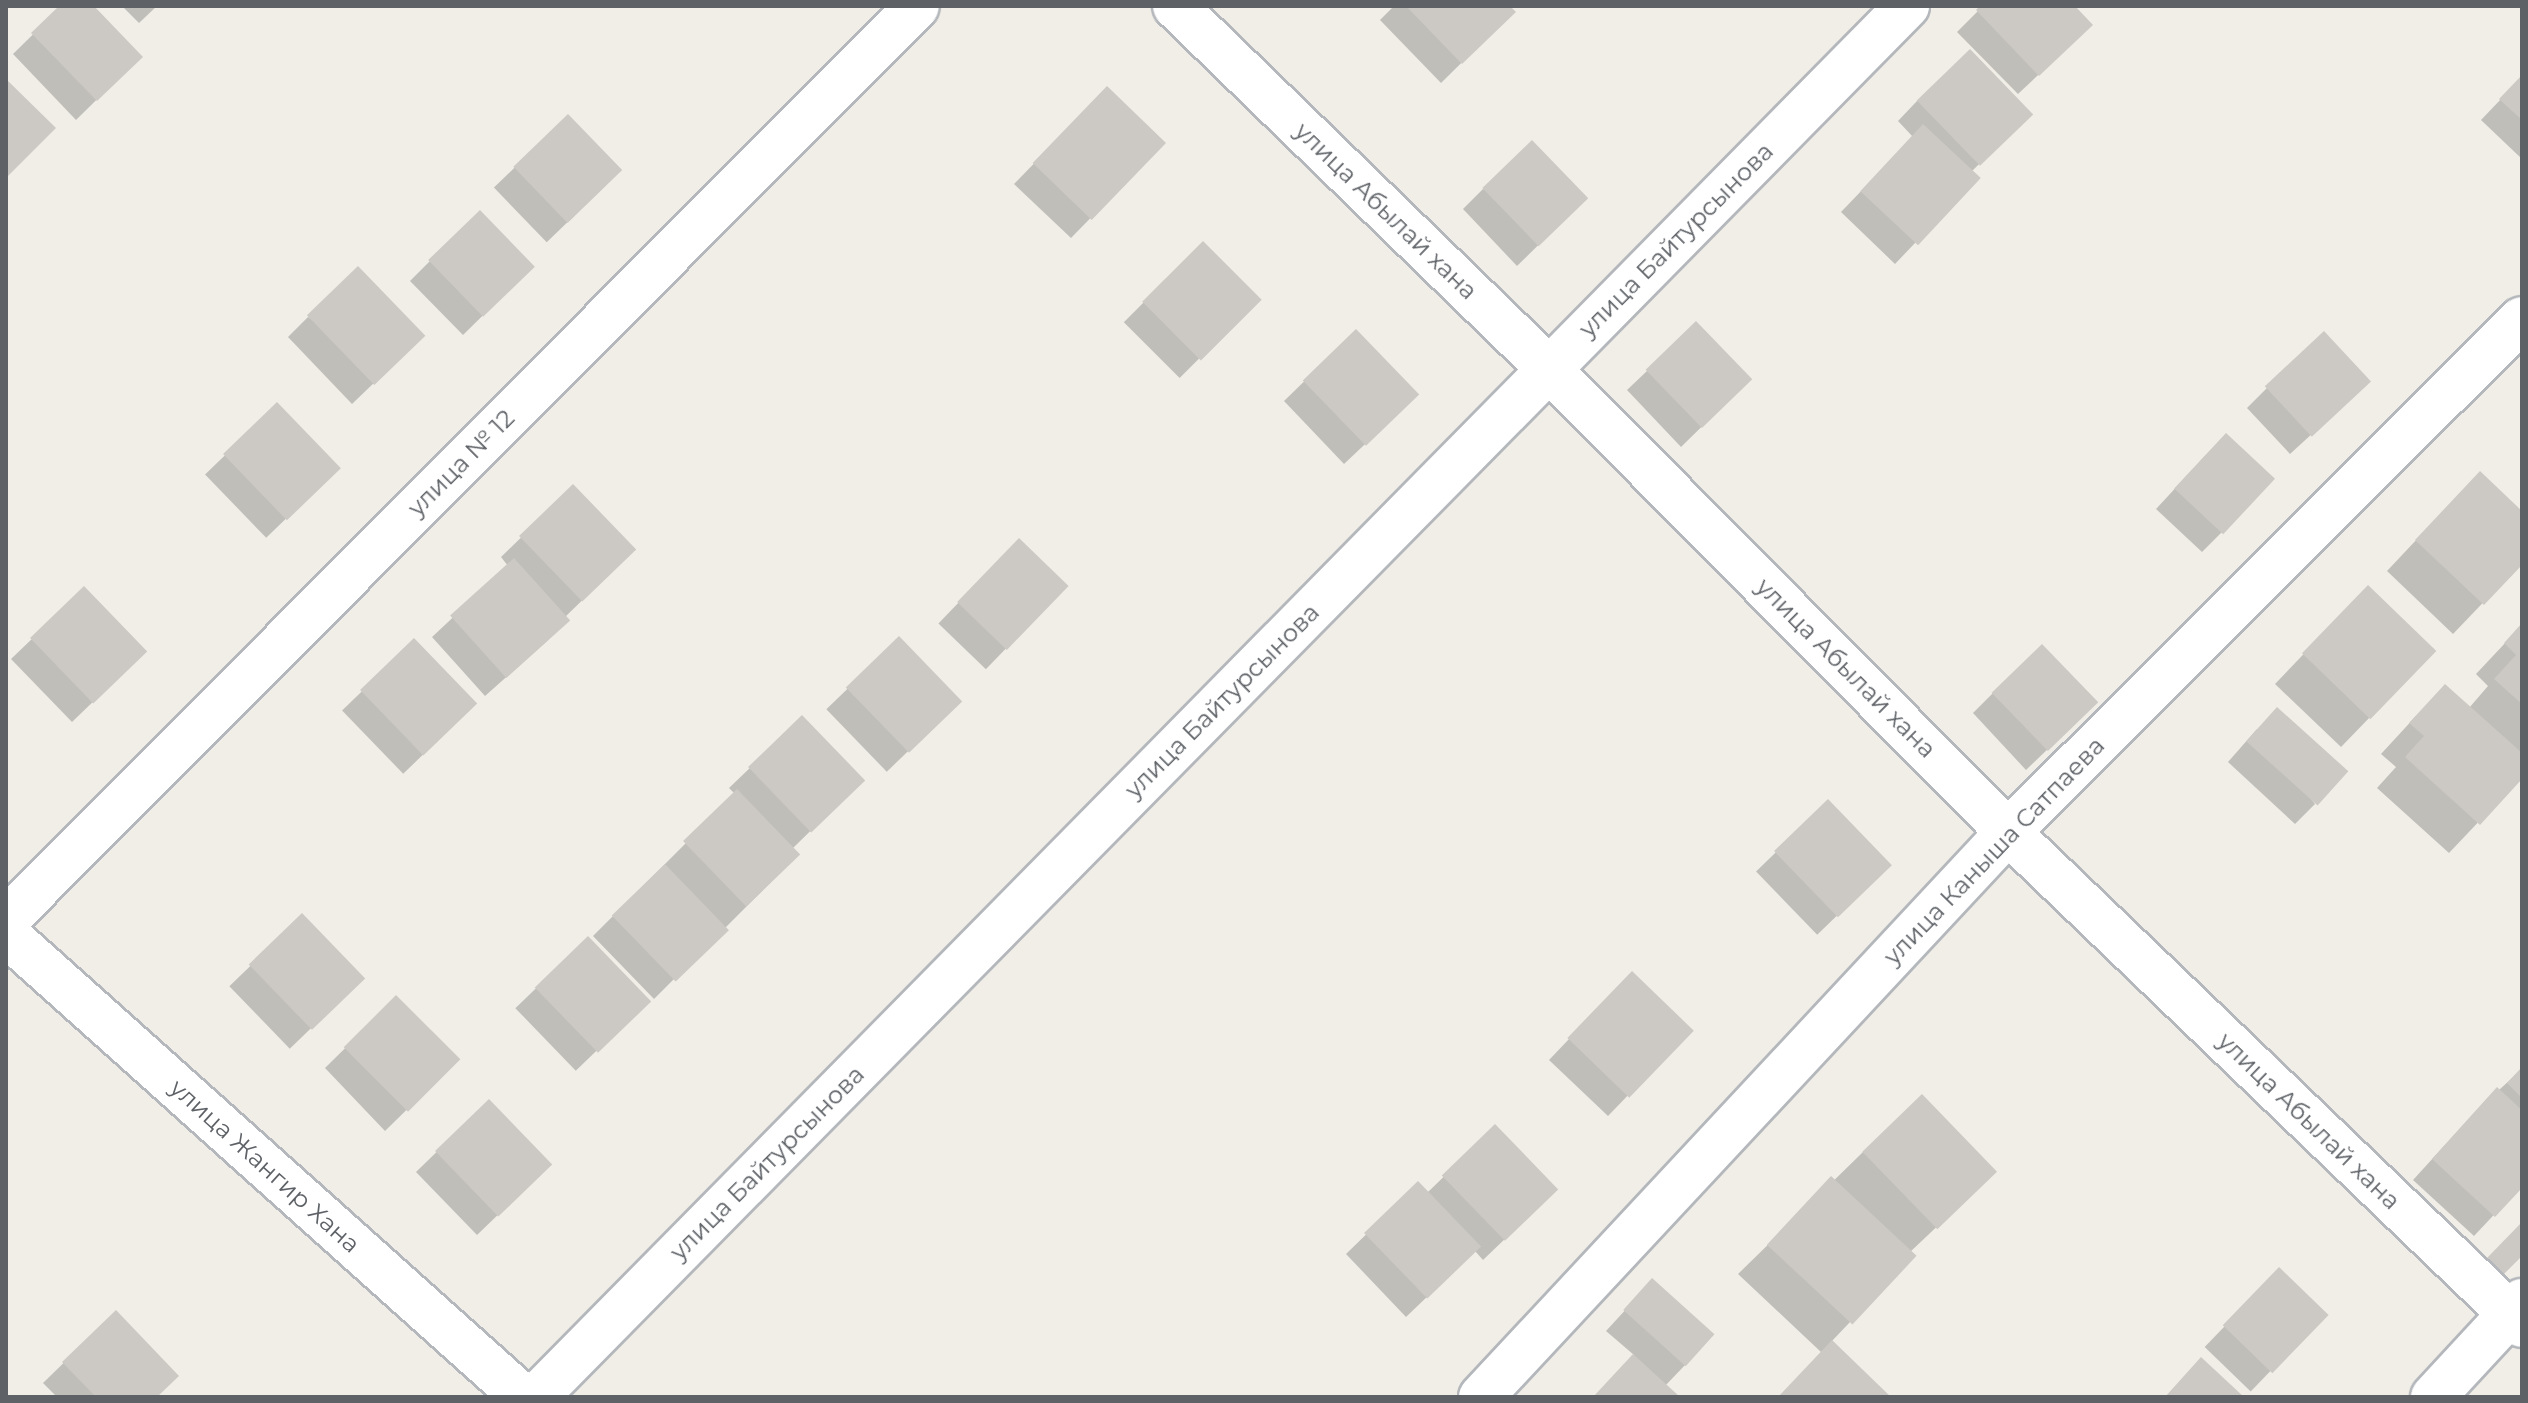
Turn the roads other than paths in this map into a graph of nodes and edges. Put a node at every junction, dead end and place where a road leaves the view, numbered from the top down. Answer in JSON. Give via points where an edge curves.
{"nodes":[{"id":1,"x":917,"y":6,"type":"edge"},
{"id":2,"x":1175,"y":6,"type":"edge"},
{"id":3,"x":1907,"y":6,"type":"edge"},
{"id":4,"x":2522,"y":319,"type":"edge"},
{"id":5,"x":1549,"y":369,"type":"junction"},
{"id":6,"x":2008,"y":832,"type":"junction"},
{"id":7,"x":6,"y":920,"type":"edge"},
{"id":8,"x":6,"y":934,"type":"edge"},
{"id":9,"x":2518,"y":1313,"type":"edge"},
{"id":10,"x":523,"y":1397,"type":"edge"},
{"id":11,"x":536,"y":1397,"type":"edge"},
{"id":12,"x":1481,"y":1397,"type":"edge"},
{"id":13,"x":2433,"y":1397,"type":"edge"}],
"edges":[{"from":1,"to":7,"type":"street","name":"улица № 12"},
{"from":2,"to":5,"type":"street","name":"улица Абылай хана"},
{"from":3,"to":5,"type":"street","name":"улица Байтурсынова"},
{"from":4,"to":6,"type":"street","name":"улица Каныша Сатпаева"},
{"from":5,"to":6,"type":"street","name":"улица Абылай хана"},
{"from":5,"to":11,"type":"street","name":"улица Байтурсынова"},
{"from":6,"to":9,"type":"street","name":"улица Абылай хана"},
{"from":6,"to":12,"type":"street","name":"улица Каныша Сатпаева"},
{"from":8,"to":10,"type":"street","name":"улица Жангир Хана"},
{"from":9,"to":13,"type":"street"}]}
